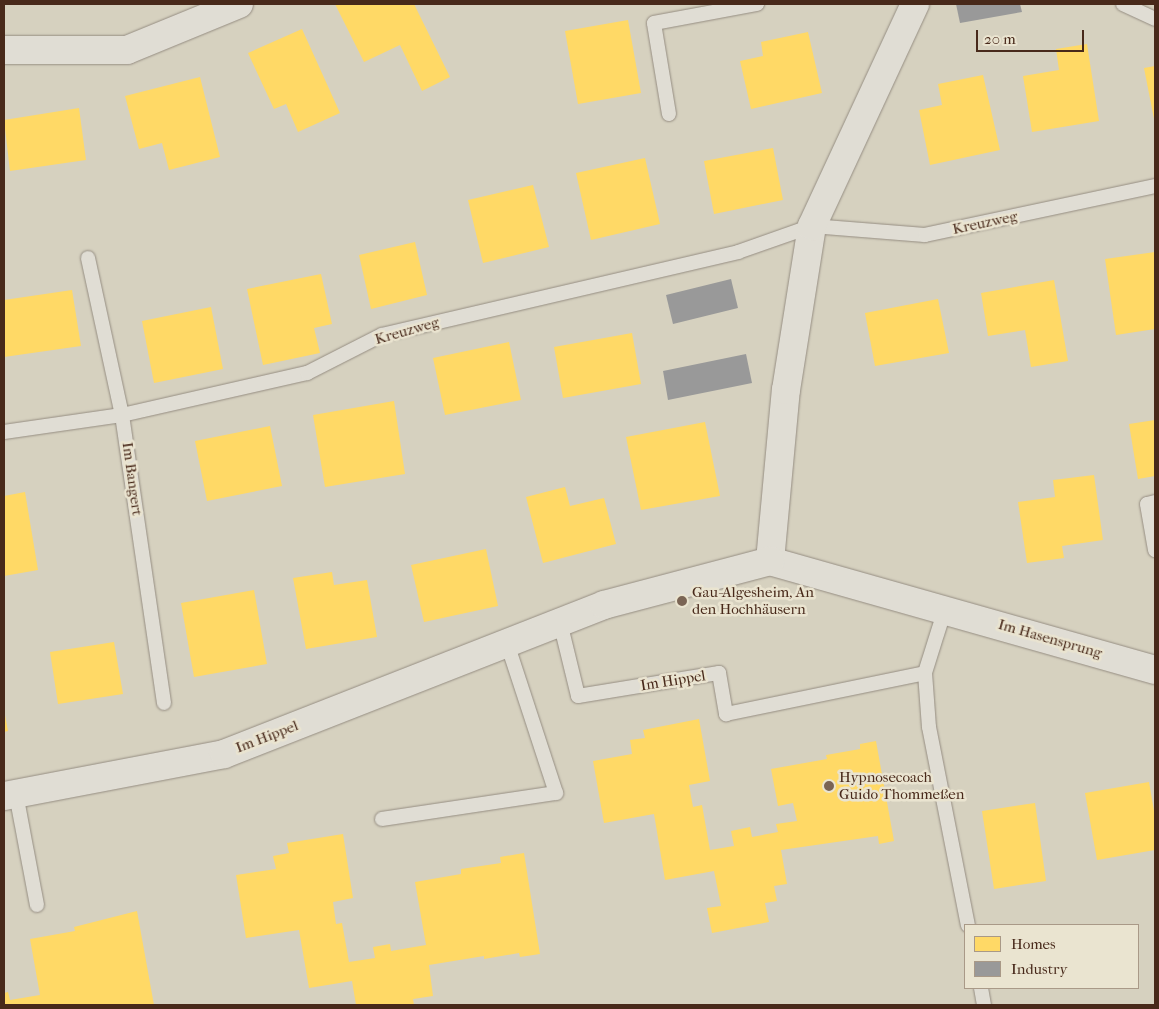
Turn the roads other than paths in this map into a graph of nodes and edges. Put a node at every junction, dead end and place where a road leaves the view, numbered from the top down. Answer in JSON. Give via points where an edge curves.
{"nodes":[{"id":1,"x":240,"y":4,"type":"edge"},
{"id":2,"x":757,"y":4,"type":"edge"},
{"id":3,"x":915,"y":4,"type":"edge"},
{"id":4,"x":1123,"y":4,"type":"edge"},
{"id":5,"x":1155,"y":19,"type":"edge"},
{"id":6,"x":4,"y":50,"type":"edge"},
{"id":7,"x":669,"y":114,"type":"dead end"},
{"id":8,"x":1155,"y":186,"type":"edge"},
{"id":9,"x":812,"y":226,"type":"junction"},
{"id":10,"x":88,"y":258,"type":"dead end"},
{"id":11,"x":122,"y":415,"type":"junction"},
{"id":12,"x":4,"y":432,"type":"edge"},
{"id":13,"x":1155,"y":502,"type":"edge"},
{"id":14,"x":1155,"y":550,"type":"edge"},
{"id":15,"x":770,"y":561,"type":"junction"},
{"id":16,"x":945,"y":609,"type":"junction"},
{"id":17,"x":560,"y":622,"type":"junction"},
{"id":18,"x":507,"y":643,"type":"junction"},
{"id":19,"x":1155,"y":670,"type":"edge"},
{"id":20,"x":925,"y":673,"type":"junction"},
{"id":21,"x":164,"y":703,"type":"dead end"},
{"id":22,"x":10,"y":795,"type":"edge"},
{"id":23,"x":382,"y":820,"type":"dead end"},
{"id":24,"x":37,"y":905,"type":"dead end"},
{"id":25,"x":968,"y":924,"type":"edge"},
{"id":26,"x":980,"y":989,"type":"edge"},
{"id":27,"x":984,"y":1005,"type":"edge"}],
"edges":[{"from":1,"to":6,"type":"street","via":[[128,50]]},
{"from":2,"to":7,"type":"lane","via":[[654,23]]},
{"from":3,"to":9,"type":"street"},
{"from":4,"to":5,"type":"lane","via":[[1151,20]]},
{"from":8,"to":9,"type":"lane","name":"Kreuzweg","via":[[925,236]]},
{"from":9,"to":11,"type":"lane","name":"Kreuzweg","via":[[738,252],[382,335],[307,373]]},
{"from":9,"to":15,"type":"street","via":[[786,390]]},
{"from":10,"to":11,"type":"lane","name":"Im Bangert"},
{"from":11,"to":12,"type":"lane","name":"Kreuzweg"},
{"from":11,"to":21,"type":"lane","name":"Im Bangert"},
{"from":13,"to":14,"type":"lane","via":[[1147,504]]},
{"from":15,"to":16,"type":"street","name":"Im Hasensprung"},
{"from":15,"to":17,"type":"street","name":"Im Hippel","via":[[604,605]]},
{"from":16,"to":19,"type":"street","name":"Im Hasensprung"},
{"from":16,"to":20,"type":"lane"},
{"from":17,"to":18,"type":"street","name":"Im Hippel"},
{"from":17,"to":20,"type":"lane","name":"Im Hippel","via":[[578,696],[720,673],[726,714]]},
{"from":18,"to":22,"type":"street","name":"Im Hippel","via":[[224,754]]},
{"from":18,"to":23,"type":"lane","via":[[556,793]]},
{"from":20,"to":25,"type":"lane","via":[[929,727]]},
{"from":22,"to":24,"type":"lane","name":"Im Hippel"},
{"from":26,"to":27,"type":"lane"}]}
